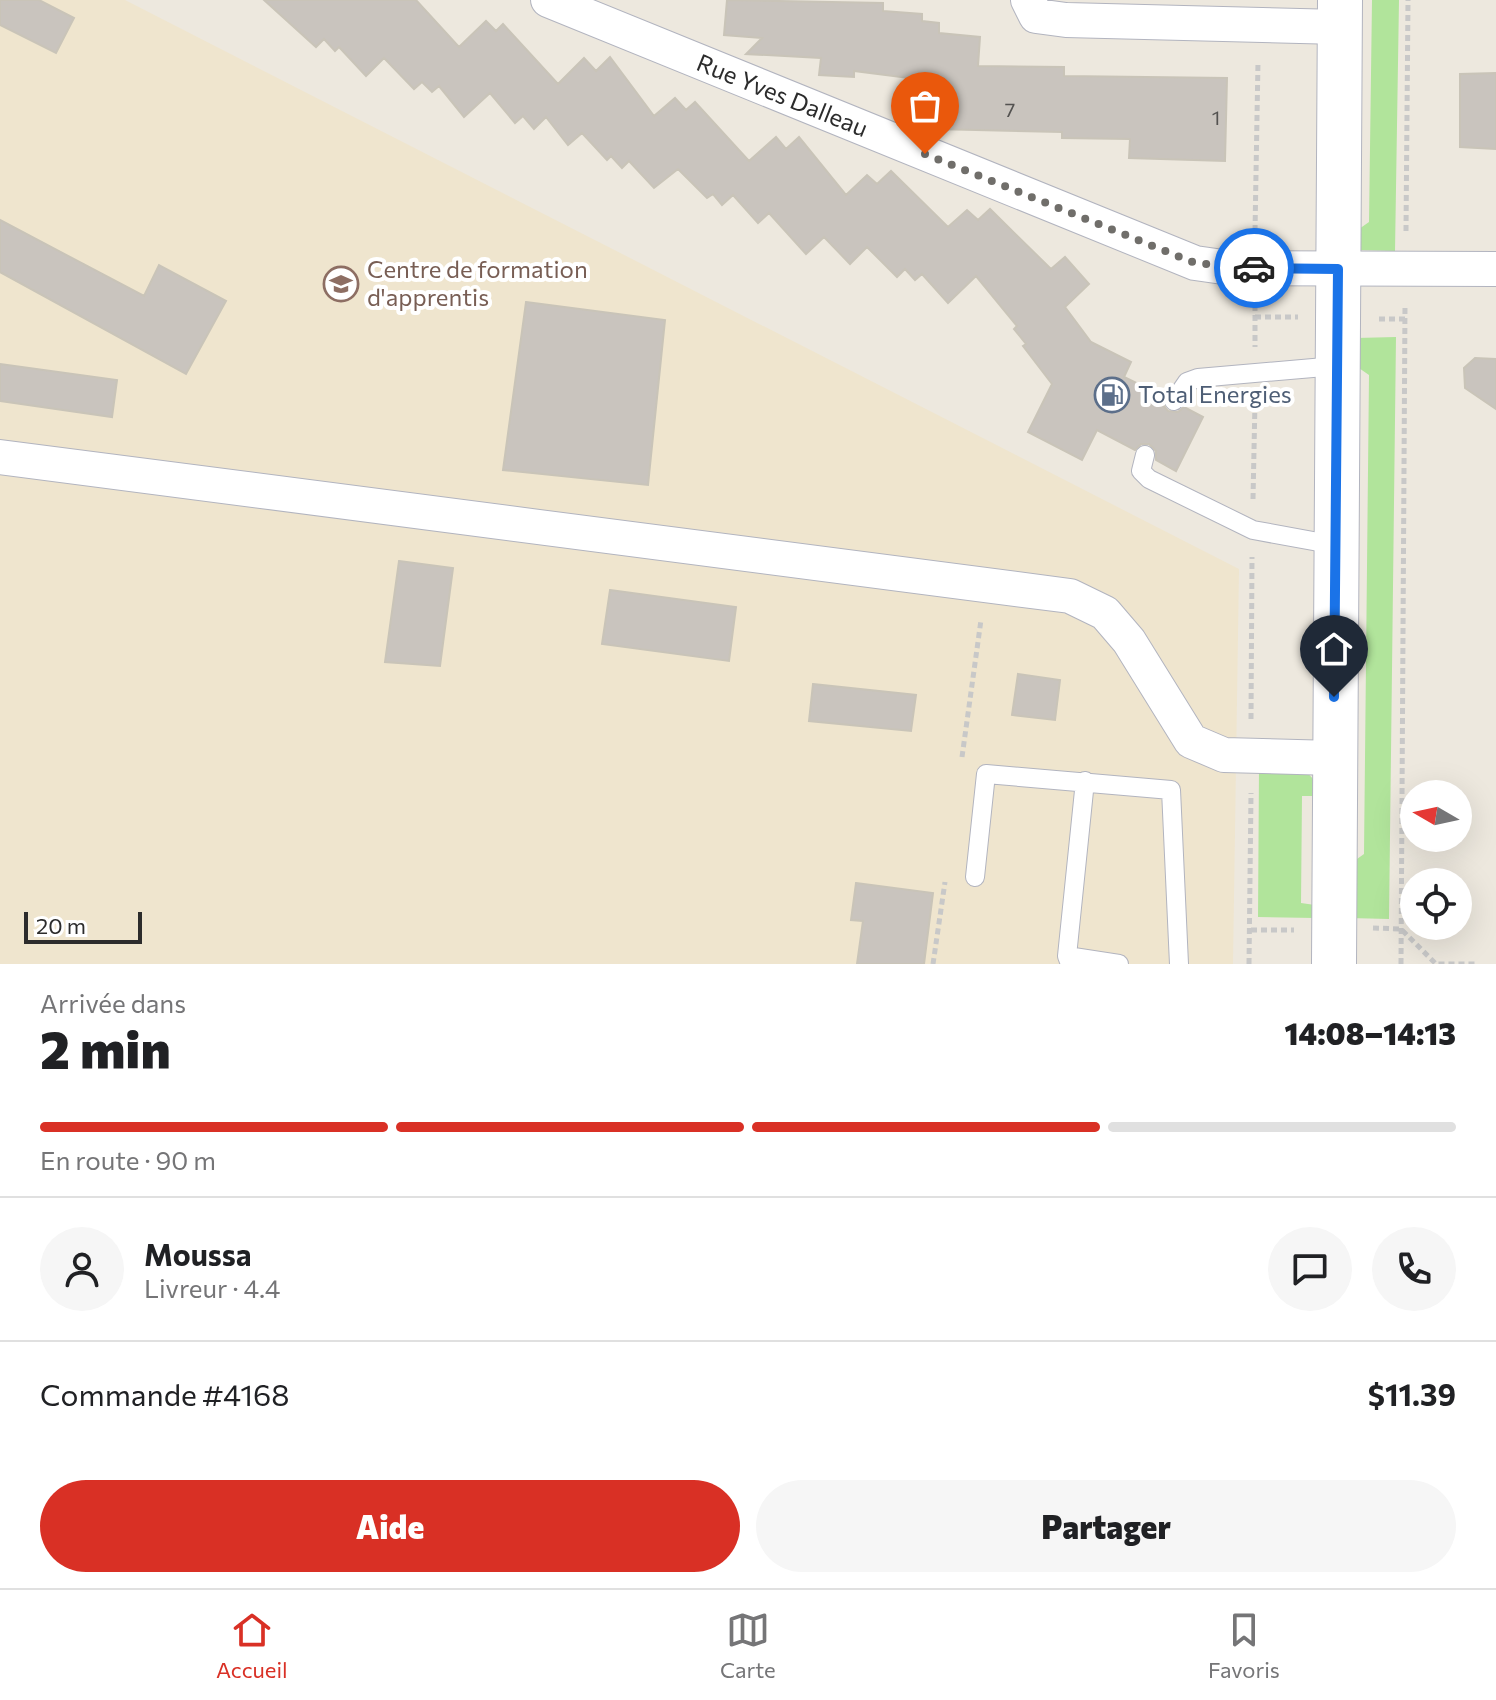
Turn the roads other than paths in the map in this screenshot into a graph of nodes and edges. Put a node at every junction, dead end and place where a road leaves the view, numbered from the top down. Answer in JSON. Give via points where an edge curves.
{"nodes":[{"id":1,"x":548,"y":0,"type":"edge"},
{"id":2,"x":1028,"y":0,"type":"edge"},
{"id":3,"x":1340,"y":13,"type":"edge"},
{"id":4,"x":1338,"y":269,"type":"junction"},
{"id":5,"x":1496,"y":269,"type":"edge"},
{"id":6,"x":1336,"y":366,"type":"junction"},
{"id":7,"x":1174,"y":401,"type":"dead end"},
{"id":8,"x":1145,"y":455,"type":"dead end"},
{"id":9,"x":0,"y":457,"type":"edge"},
{"id":10,"x":1335,"y":545,"type":"junction"},
{"id":11,"x":1334,"y":758,"type":"junction"},
{"id":12,"x":1085,"y":781,"type":"junction"},
{"id":13,"x":975,"y":877,"type":"dead end"},
{"id":14,"x":1322,"y":947,"type":"edge"},
{"id":15,"x":1069,"y":960,"type":"edge"},
{"id":16,"x":1119,"y":964,"type":"edge"},
{"id":17,"x":1179,"y":964,"type":"edge"}],
"edges":[{"from":1,"to":4,"type":"street","name":"Rue Yves Dalleau","via":[[1195,263]]},
{"from":2,"to":3,"type":"street","via":[[1036,16],[1066,20],[1258,23]]},
{"from":3,"to":4,"type":"street"},
{"from":4,"to":5,"type":"street","name":"Rue Yves Dalleau"},
{"from":4,"to":6,"type":"street"},
{"from":6,"to":7,"type":"lane","via":[[1187,382]]},
{"from":6,"to":10,"type":"street"},
{"from":8,"to":10,"type":"lane","via":[[1141,471],[1149,479],[1253,530]]},
{"from":9,"to":11,"type":"street","via":[[1070,596],[1105,613],[1129,641],[1191,741],[1224,755]]},
{"from":10,"to":11,"type":"street"},
{"from":11,"to":14,"type":"street"},
{"from":12,"to":13,"type":"lane","via":[[986,774]]},
{"from":12,"to":15,"type":"lane"},
{"from":12,"to":17,"type":"lane","via":[[1171,790]]},
{"from":15,"to":16,"type":"lane"}]}
